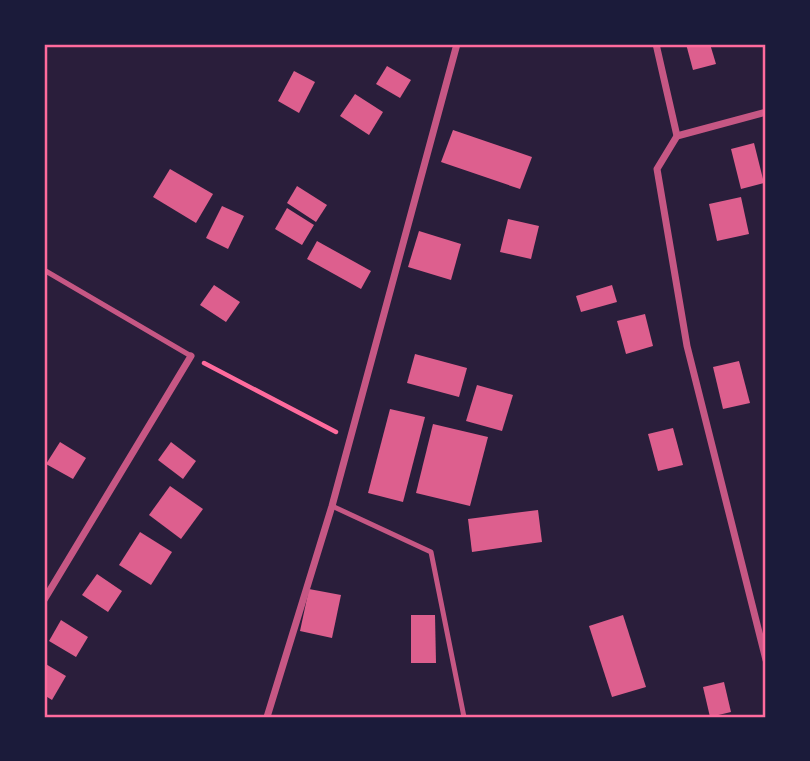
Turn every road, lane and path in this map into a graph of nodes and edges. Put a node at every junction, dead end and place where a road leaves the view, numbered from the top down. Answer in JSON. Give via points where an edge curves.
{"nodes":[{"id":1,"x":457,"y":44,"type":"edge"},
{"id":2,"x":656,"y":44,"type":"edge"},
{"id":3,"x":766,"y":112,"type":"edge"},
{"id":4,"x":677,"y":136,"type":"junction"},
{"id":5,"x":44,"y":271,"type":"edge"},
{"id":6,"x":191,"y":356,"type":"junction"},
{"id":7,"x":350,"y":439,"type":"junction"},
{"id":8,"x":332,"y":506,"type":"junction"},
{"id":9,"x":44,"y":600,"type":"edge"},
{"id":10,"x":766,"y":660,"type":"edge"},
{"id":11,"x":267,"y":717,"type":"edge"},
{"id":12,"x":464,"y":717,"type":"edge"}],
"edges":[{"from":1,"to":7,"type":"street"},
{"from":2,"to":4,"type":"street"},
{"from":3,"to":4,"type":"street"},
{"from":4,"to":10,"type":"street","via":[[657,169],[661,197],[687,346]]},
{"from":5,"to":6,"type":"lane"},
{"from":6,"to":7,"type":"path"},
{"from":6,"to":9,"type":"street"},
{"from":7,"to":8,"type":"street"},
{"from":8,"to":11,"type":"street"},
{"from":8,"to":12,"type":"lane","via":[[430,552]]}]}
